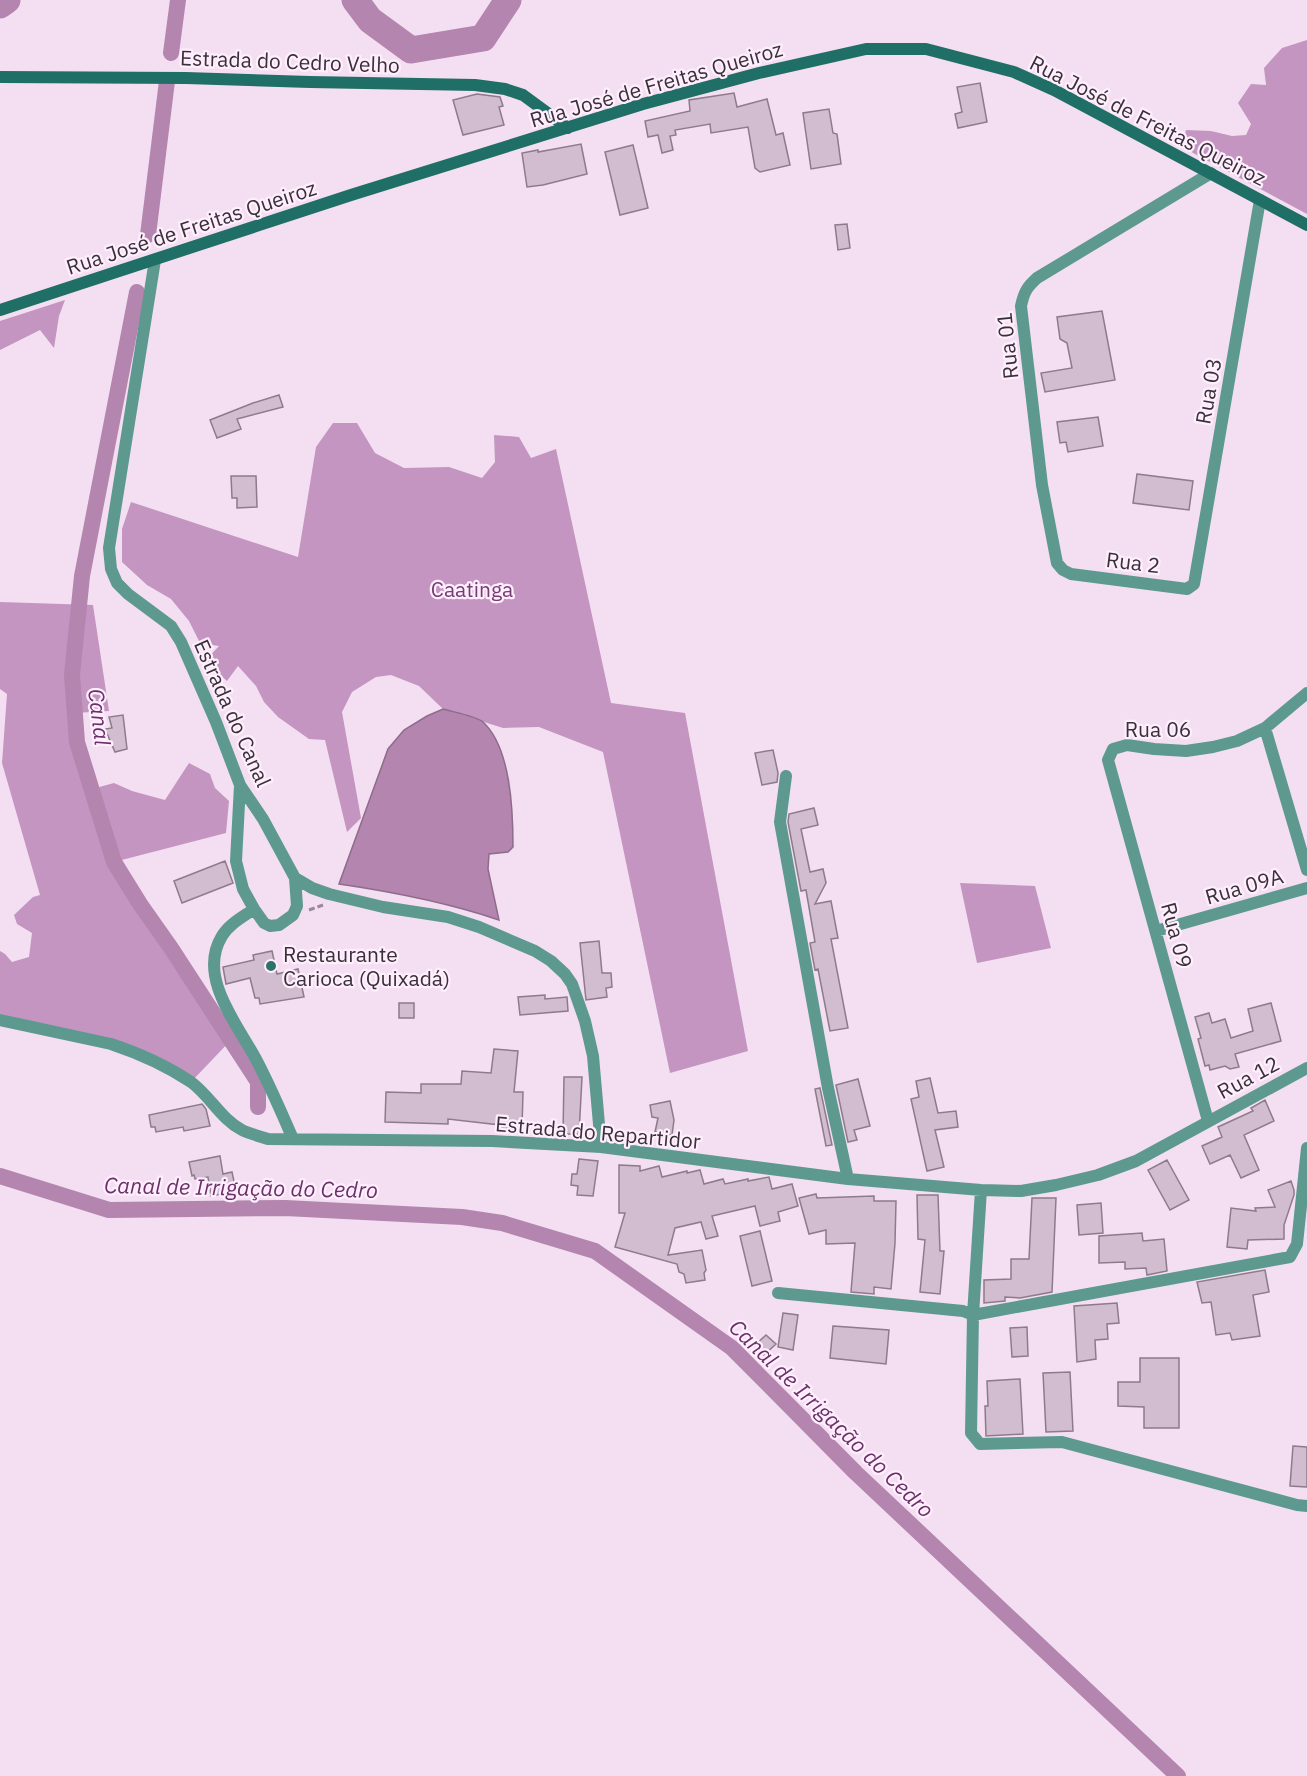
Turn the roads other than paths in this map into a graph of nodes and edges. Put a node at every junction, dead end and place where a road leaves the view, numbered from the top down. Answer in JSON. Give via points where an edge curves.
{"nodes":[{"id":1,"x":0,"y":77,"type":"edge"},
{"id":2,"x":568,"y":128,"type":"junction"},
{"id":3,"x":1211,"y":173,"type":"junction"},
{"id":4,"x":1260,"y":200,"type":"junction"},
{"id":5,"x":1307,"y":225,"type":"edge"},
{"id":6,"x":155,"y":260,"type":"junction"},
{"id":7,"x":0,"y":310,"type":"edge"},
{"id":8,"x":1071,"y":574,"type":"joint"},
{"id":9,"x":1191,"y":588,"type":"joint"},
{"id":10,"x":1307,"y":693,"type":"edge"},
{"id":11,"x":1265,"y":728,"type":"junction"},
{"id":12,"x":1108,"y":760,"type":"joint"},
{"id":13,"x":786,"y":776,"type":"dead end"},
{"id":14,"x":240,"y":785,"type":"junction"},
{"id":15,"x":1307,"y":870,"type":"edge"},
{"id":16,"x":295,"y":878,"type":"junction"},
{"id":17,"x":1307,"y":888,"type":"edge"},
{"id":18,"x":254,"y":909,"type":"junction"},
{"id":19,"x":1156,"y":931,"type":"junction"},
{"id":20,"x":0,"y":1020,"type":"edge"},
{"id":21,"x":1307,"y":1068,"type":"edge"},
{"id":22,"x":1208,"y":1121,"type":"junction"},
{"id":23,"x":293,"y":1139,"type":"junction"},
{"id":24,"x":601,"y":1147,"type":"junction"},
{"id":25,"x":1307,"y":1148,"type":"edge"},
{"id":26,"x":848,"y":1179,"type":"junction"},
{"id":27,"x":981,"y":1190,"type":"junction"},
{"id":28,"x":778,"y":1293,"type":"dead end"},
{"id":29,"x":973,"y":1315,"type":"junction"},
{"id":30,"x":1307,"y":1506,"type":"edge"}],
"edges":[{"from":1,"to":2,"type":"main road","name":"Estrada do Cedro Velho","via":[[475,85],[522,95]]},
{"from":2,"to":3,"type":"main road","name":"Rua José de Freitas Queiroz","via":[[769,70],[866,49],[926,49],[1014,72]]},
{"from":2,"to":6,"type":"main road","name":"Rua José de Freitas Queiroz"},
{"from":3,"to":4,"type":"main road","name":"Rua José de Freitas Queiroz"},
{"from":3,"to":8,"type":"street","name":"Rua 01","via":[[1037,278],[1027,287],[1023,298],[1044,496],[1057,563]]},
{"from":4,"to":5,"type":"main road","name":"Rua José de Freitas Queiroz"},
{"from":4,"to":9,"type":"street","name":"Rua 03","via":[[1196,579]]},
{"from":6,"to":7,"type":"main road","name":"Rua José de Freitas Queiroz"},
{"from":6,"to":14,"type":"street","name":"Estrada do Canal","via":[[109,548],[111,569],[117,583],[171,626],[181,642]]},
{"from":8,"to":9,"type":"street","name":"Rua 2"},
{"from":10,"to":11,"type":"street","name":"Rua 06"},
{"from":11,"to":12,"type":"street","name":"Rua 06","via":[[1237,741],[1186,751],[1120,746],[1113,749]]},
{"from":11,"to":15,"type":"street"},
{"from":12,"to":19,"type":"street","name":"Rua 09"},
{"from":13,"to":26,"type":"street","via":[[780,822]]},
{"from":14,"to":16,"type":"street","name":"Estrada do Canal"},
{"from":14,"to":18,"type":"street","via":[[236,861],[243,889]]},
{"from":16,"to":18,"type":"street","via":[[297,906],[287,921],[270,926]]},
{"from":16,"to":24,"type":"street","via":[[329,894],[448,917],[479,927],[534,951],[558,967],[572,984],[594,1056]]},
{"from":17,"to":19,"type":"street","name":"Rua 09A"},
{"from":18,"to":23,"type":"street","via":[[222,935],[215,951],[215,974],[221,997],[258,1061]]},
{"from":19,"to":22,"type":"street","name":"Rua 09"},
{"from":20,"to":23,"type":"street","name":"Estrada do Repartidor","via":[[125,1049],[191,1082],[240,1129],[268,1138]]},
{"from":21,"to":22,"type":"street","name":"Rua 12"},
{"from":22,"to":27,"type":"street","name":"Estrada do Repartidor","via":[[1136,1161],[1098,1175],[1021,1191]]},
{"from":23,"to":24,"type":"street","name":"Estrada do Repartidor","via":[[492,1141]]},
{"from":24,"to":26,"type":"street","name":"Estrada do Repartidor"},
{"from":25,"to":29,"type":"street","via":[[1297,1244],[1290,1257]]},
{"from":26,"to":27,"type":"street","name":"Estrada do Repartidor"},
{"from":27,"to":29,"type":"street"},
{"from":28,"to":29,"type":"street"},
{"from":29,"to":30,"type":"street","via":[[971,1433],[980,1444],[1062,1442]]}]}
